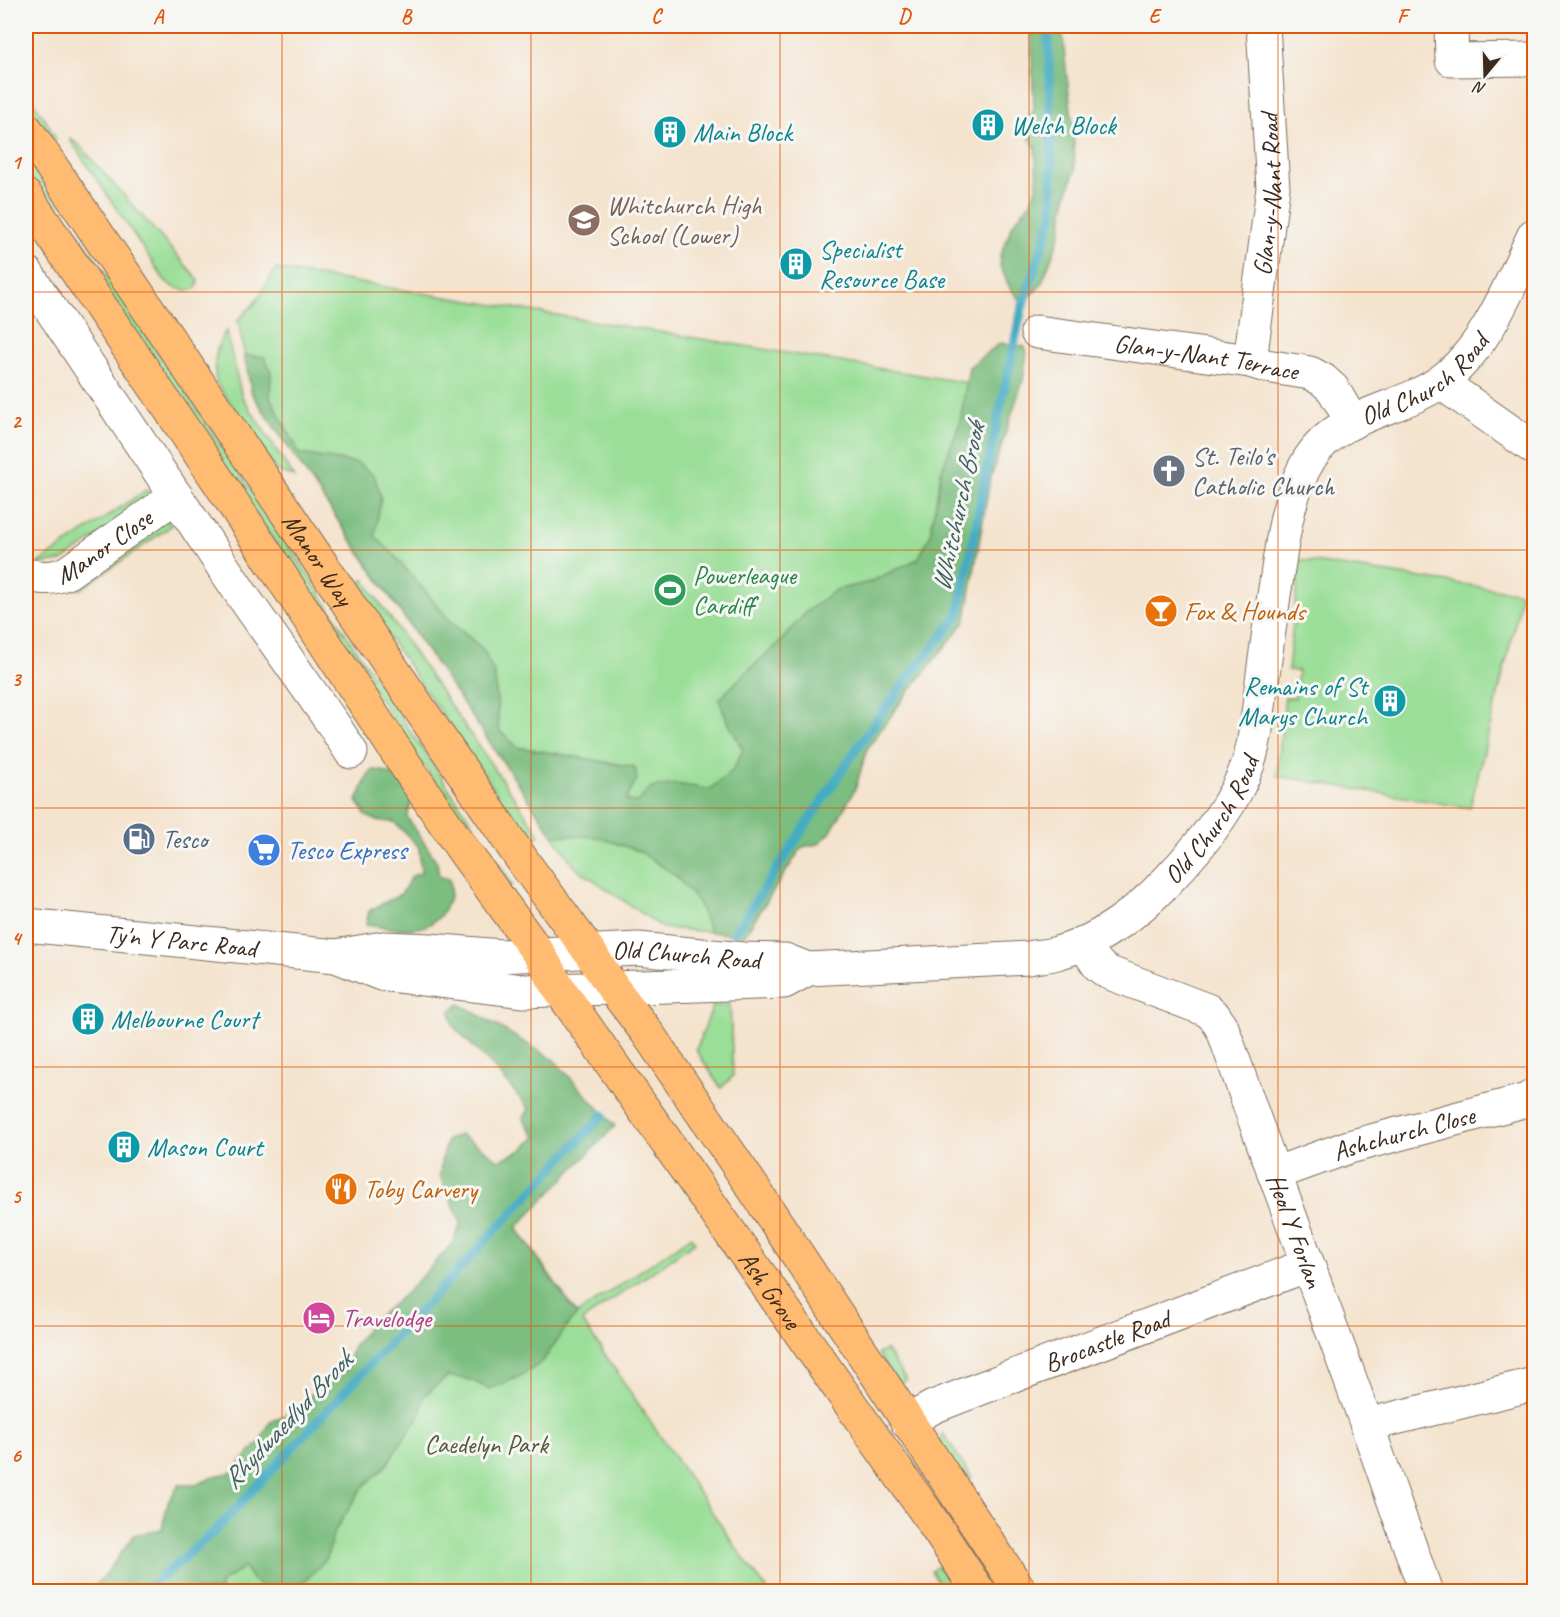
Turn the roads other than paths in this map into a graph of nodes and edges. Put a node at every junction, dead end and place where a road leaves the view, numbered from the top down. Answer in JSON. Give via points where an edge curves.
{"nodes":[{"id":1,"x":1263,"y":26,"type":"edge"},
{"id":2,"x":1451,"y":26,"type":"edge"},
{"id":3,"x":1534,"y":59,"type":"edge"},
{"id":4,"x":26,"y":129,"type":"edge"},
{"id":5,"x":26,"y":196,"type":"edge"},
{"id":6,"x":1534,"y":236,"type":"edge"},
{"id":7,"x":26,"y":272,"type":"edge"},
{"id":8,"x":1037,"y":332,"type":"dead end"},
{"id":9,"x":1250,"y":361,"type":"junction"},
{"id":10,"x":1440,"y":382,"type":"junction"},
{"id":11,"x":1352,"y":422,"type":"junction"},
{"id":12,"x":1534,"y":448,"type":"edge"},
{"id":13,"x":176,"y":496,"type":"junction"},
{"id":14,"x":26,"y":575,"type":"edge"},
{"id":15,"x":351,"y":752,"type":"dead end"},
{"id":16,"x":26,"y":926,"type":"edge"},
{"id":17,"x":1083,"y":944,"type":"junction"},
{"id":18,"x":564,"y":953,"type":"junction"},
{"id":19,"x":336,"y":956,"type":"junction"},
{"id":20,"x":808,"y":969,"type":"junction"},
{"id":21,"x":586,"y":989,"type":"junction"},
{"id":22,"x":1534,"y":1095,"type":"edge"},
{"id":23,"x":1275,"y":1174,"type":"junction"},
{"id":24,"x":1308,"y":1265,"type":"junction"},
{"id":25,"x":1534,"y":1384,"type":"edge"},
{"id":26,"x":907,"y":1422,"type":"junction"},
{"id":27,"x":1367,"y":1425,"type":"junction"},
{"id":28,"x":979,"y":1592,"type":"edge"},
{"id":29,"x":1021,"y":1592,"type":"edge"},
{"id":30,"x":1426,"y":1592,"type":"edge"}],
"edges":[{"from":1,"to":9,"type":"street","name":"Glan-y-Nant Road","via":[[1273,188]]},
{"from":2,"to":3,"type":"street","via":[[1452,60]]},
{"from":4,"to":18,"type":"highway","name":"Manor Way","via":[[525,864]]},
{"from":5,"to":18,"type":"highway","name":"Manor Way","via":[[464,850]]},
{"from":6,"to":10,"type":"street","name":"Old Church Road","via":[[1478,344]]},
{"from":7,"to":13,"type":"street"},
{"from":8,"to":9,"type":"street","name":"Glan-y-Nant Terrace"},
{"from":9,"to":11,"type":"street","name":"Glan-y-Nant Terrace","via":[[1310,373],[1323,380],[1333,389]]},
{"from":10,"to":11,"type":"street","name":"Old Church Road"},
{"from":10,"to":12,"type":"street"},
{"from":11,"to":17,"type":"street","name":"Old Church Road","via":[[1334,432],[1312,456],[1291,501],[1282,538],[1254,744],[1236,790],[1192,856],[1157,892]]},
{"from":13,"to":14,"type":"street","name":"Manor Close","via":[[68,572],[48,579]]},
{"from":13,"to":15,"type":"street"},
{"from":16,"to":19,"type":"street","name":"Ty'n Y Parc Road"},
{"from":17,"to":20,"type":"street","name":"Old Church Road","via":[[1029,958]]},
{"from":17,"to":23,"type":"street","name":"Heol Y Forlan","via":[[1107,972],[1207,1010],[1215,1017]]},
{"from":18,"to":19,"type":"street","name":"Ty'n Y Parc Road","via":[[501,956],[383,948]]},
{"from":18,"to":20,"type":"street","name":"Old Church Road","via":[[638,949],[785,960]]},
{"from":18,"to":21,"type":"highway","name":"Manor Way"},
{"from":18,"to":21,"type":"highway","name":"Manor Way"},
{"from":19,"to":21,"type":"street","name":"Ty'n Y Parc Road","via":[[381,974],[524,990]]},
{"from":20,"to":21,"type":"street","name":"Old Church Road","via":[[784,981]]},
{"from":21,"to":26,"type":"highway","name":"Ash Grove","via":[[646,1032]]},
{"from":21,"to":28,"type":"highway","name":"Ash Grove"},
{"from":22,"to":23,"type":"street","name":"Ashchurch Close","via":[[1349,1147]]},
{"from":23,"to":24,"type":"street","name":"Heol Y Forlan"},
{"from":24,"to":26,"type":"street","name":"Brocastle Road","via":[[933,1407]]},
{"from":24,"to":27,"type":"street","name":"Heol Y Forlan"},
{"from":25,"to":27,"type":"street"},
{"from":26,"to":29,"type":"highway","name":"Ash Grove"},
{"from":27,"to":30,"type":"street","name":"Heol Y Forlan"}]}
